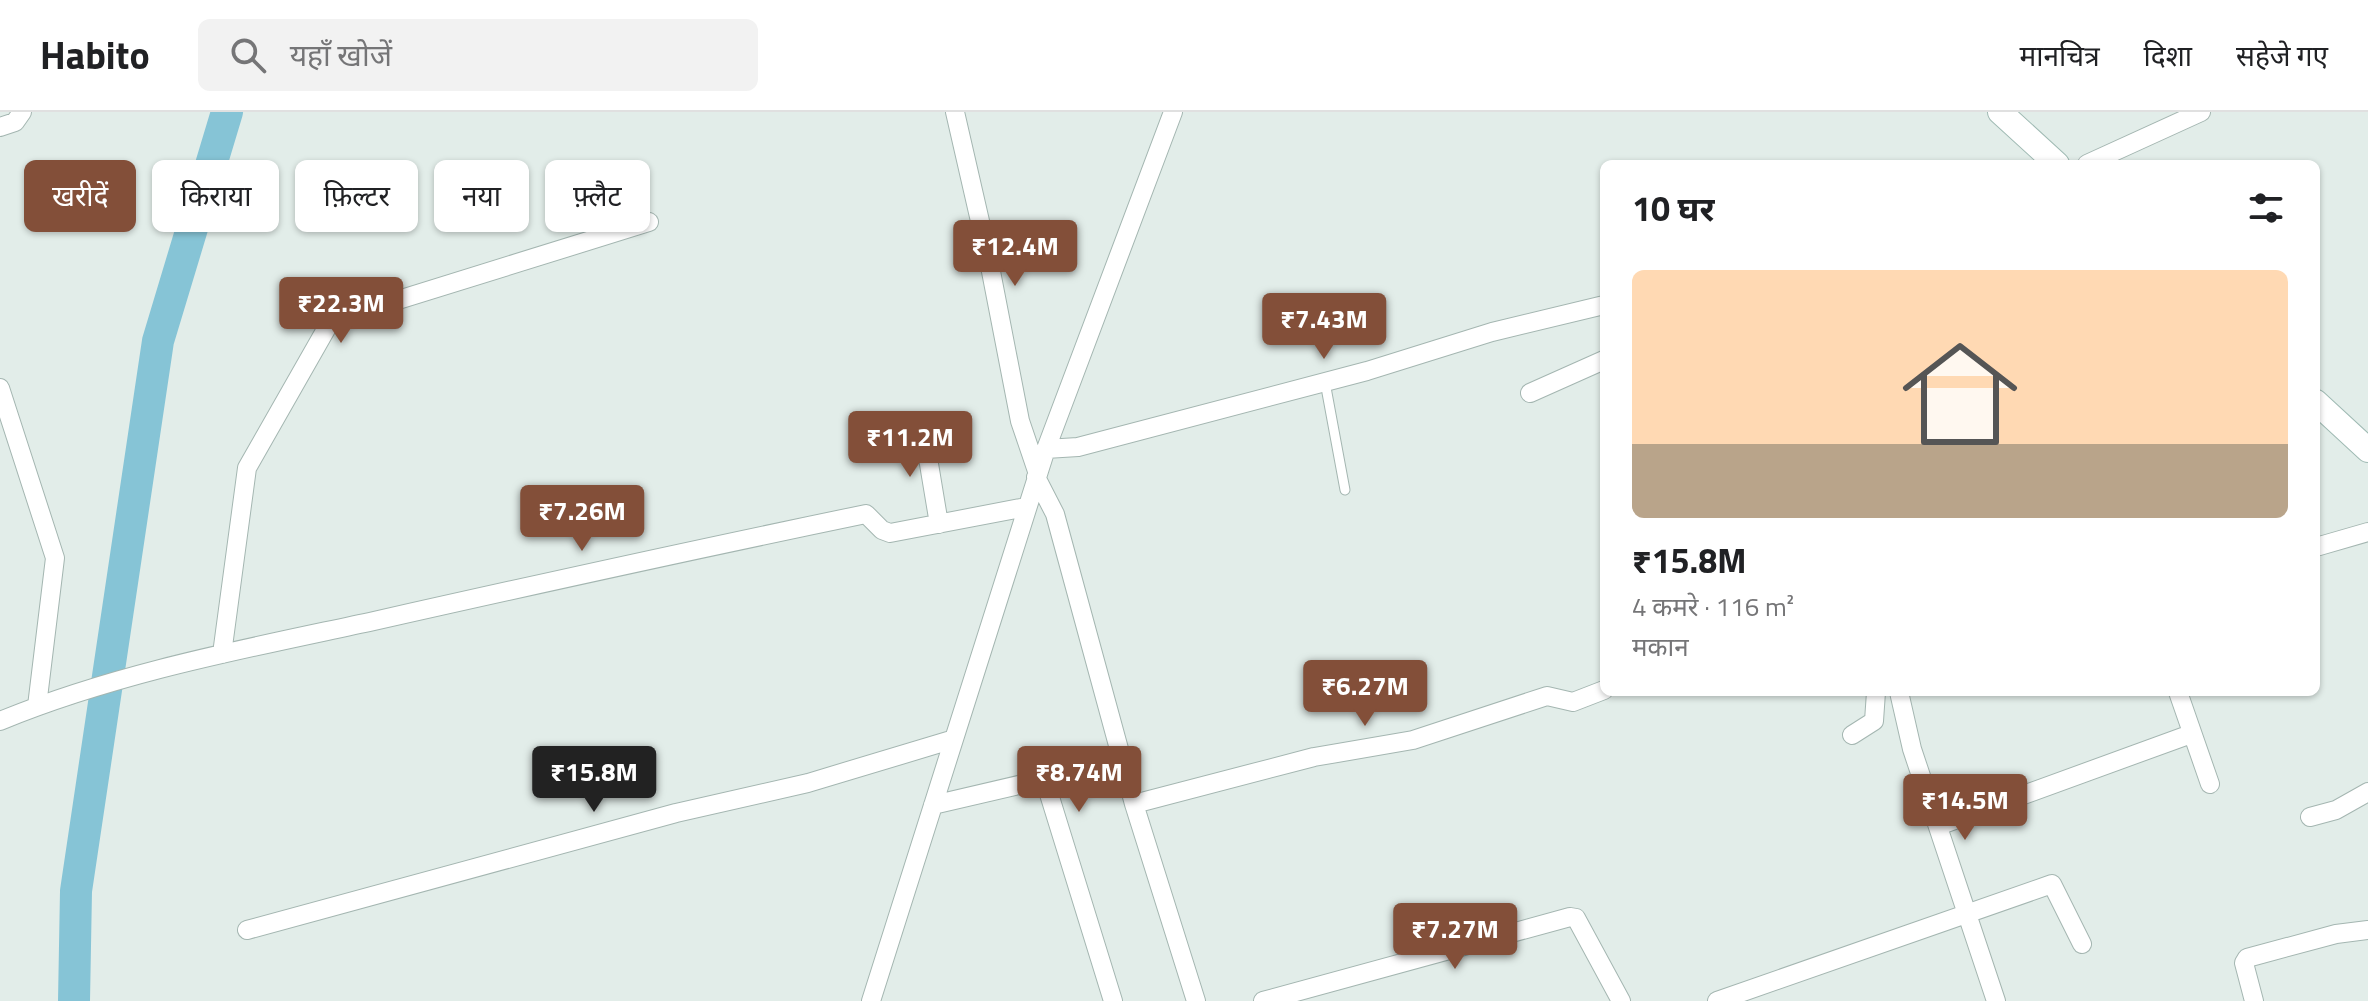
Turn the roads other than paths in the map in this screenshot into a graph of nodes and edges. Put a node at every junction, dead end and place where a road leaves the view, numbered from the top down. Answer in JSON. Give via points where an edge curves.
{"nodes":[{"id":1,"x":22,"y":112,"type":"edge"},
{"id":2,"x":955,"y":112,"type":"edge"},
{"id":3,"x":1173,"y":112,"type":"edge"},
{"id":4,"x":2000,"y":112,"type":"edge"},
{"id":5,"x":2201,"y":112,"type":"edge"},
{"id":6,"x":0,"y":127,"type":"edge"},
{"id":7,"x":2046,"y":160,"type":"edge"},
{"id":8,"x":2096,"y":160,"type":"edge"},
{"id":9,"x":617,"y":232,"type":"edge"},
{"id":10,"x":1600,"y":306,"type":"edge"},
{"id":11,"x":1600,"y":362,"type":"edge"},
{"id":12,"x":1325,"y":382,"type":"junction"},
{"id":13,"x":0,"y":388,"type":"edge"},
{"id":14,"x":1530,"y":393,"type":"dead end"},
{"id":15,"x":2320,"y":406,"type":"edge"},
{"id":16,"x":923,"y":428,"type":"dead end"},
{"id":17,"x":1046,"y":449,"type":"junction"},
{"id":18,"x":2368,"y":450,"type":"edge"},
{"id":19,"x":1037,"y":475,"type":"junction"},
{"id":20,"x":1345,"y":490,"type":"dead end"},
{"id":21,"x":1026,"y":507,"type":"junction"},
{"id":22,"x":939,"y":524,"type":"junction"},
{"id":23,"x":2368,"y":532,"type":"edge"},
{"id":24,"x":2320,"y":546,"type":"edge"},
{"id":25,"x":222,"y":654,"type":"junction"},
{"id":26,"x":1600,"y":692,"type":"edge"},
{"id":27,"x":1876,"y":696,"type":"edge"},
{"id":28,"x":1900,"y":696,"type":"edge"},
{"id":29,"x":2179,"y":696,"type":"edge"},
{"id":30,"x":45,"y":704,"type":"junction"},
{"id":31,"x":0,"y":721,"type":"edge"},
{"id":32,"x":2191,"y":734,"type":"junction"},
{"id":33,"x":1852,"y":735,"type":"dead end"},
{"id":34,"x":954,"y":739,"type":"junction"},
{"id":35,"x":2210,"y":784,"type":"dead end"},
{"id":36,"x":2368,"y":792,"type":"edge"},
{"id":37,"x":1134,"y":804,"type":"junction"},
{"id":38,"x":933,"y":805,"type":"junction"},
{"id":39,"x":2310,"y":817,"type":"dead end"},
{"id":40,"x":1938,"y":826,"type":"junction"},
{"id":41,"x":1967,"y":913,"type":"junction"},
{"id":42,"x":247,"y":930,"type":"dead end"},
{"id":43,"x":2368,"y":930,"type":"edge"},
{"id":44,"x":2082,"y":944,"type":"dead end"},
{"id":45,"x":871,"y":1001,"type":"edge"},
{"id":46,"x":1113,"y":1001,"type":"edge"},
{"id":47,"x":1196,"y":1001,"type":"edge"},
{"id":48,"x":1263,"y":1001,"type":"edge"},
{"id":49,"x":1621,"y":1001,"type":"edge"},
{"id":50,"x":1717,"y":1001,"type":"edge"},
{"id":51,"x":1996,"y":1001,"type":"edge"},
{"id":52,"x":2254,"y":1001,"type":"edge"}],
"edges":[{"from":1,"to":6,"type":"street","via":[[15,122]]},
{"from":2,"to":19,"type":"street","via":[[1020,421]]},
{"from":3,"to":17,"type":"street"},
{"from":4,"to":7,"type":"street"},
{"from":5,"to":8,"type":"street"},
{"from":9,"to":25,"type":"street","via":[[329,324],[247,468]]},
{"from":10,"to":12,"type":"street"},
{"from":11,"to":14,"type":"street"},
{"from":12,"to":17,"type":"street","via":[[1078,447]]},
{"from":12,"to":20,"type":"lane"},
{"from":13,"to":30,"type":"street","via":[[55,558]]},
{"from":15,"to":18,"type":"street"},
{"from":16,"to":22,"type":"street"},
{"from":17,"to":19,"type":"street"},
{"from":19,"to":21,"type":"street"},
{"from":19,"to":37,"type":"street","via":[[1055,514]]},
{"from":21,"to":22,"type":"street"},
{"from":21,"to":34,"type":"street"},
{"from":22,"to":25,"type":"street","via":[[890,533],[866,514]]},
{"from":23,"to":24,"type":"street"},
{"from":25,"to":30,"type":"street"},
{"from":26,"to":37,"type":"street","via":[[1573,702],[1547,696],[1413,740],[1314,757]]},
{"from":27,"to":33,"type":"street","via":[[1874,721]]},
{"from":28,"to":40,"type":"street"},
{"from":29,"to":32,"type":"street"},
{"from":30,"to":31,"type":"street"},
{"from":32,"to":35,"type":"street"},
{"from":32,"to":40,"type":"street"},
{"from":34,"to":38,"type":"street"},
{"from":34,"to":42,"type":"street","via":[[808,783],[676,813]]},
{"from":36,"to":39,"type":"street"},
{"from":37,"to":47,"type":"street"},
{"from":38,"to":45,"type":"street"},
{"from":38,"to":46,"type":"street","via":[[1045,781]]},
{"from":40,"to":41,"type":"street"},
{"from":41,"to":44,"type":"street","via":[[2052,884]]},
{"from":41,"to":50,"type":"street"},
{"from":41,"to":51,"type":"street"},
{"from":43,"to":52,"type":"street","via":[[2247,958]]},
{"from":48,"to":49,"type":"street","via":[[1570,917],[1576,918]]}]}
